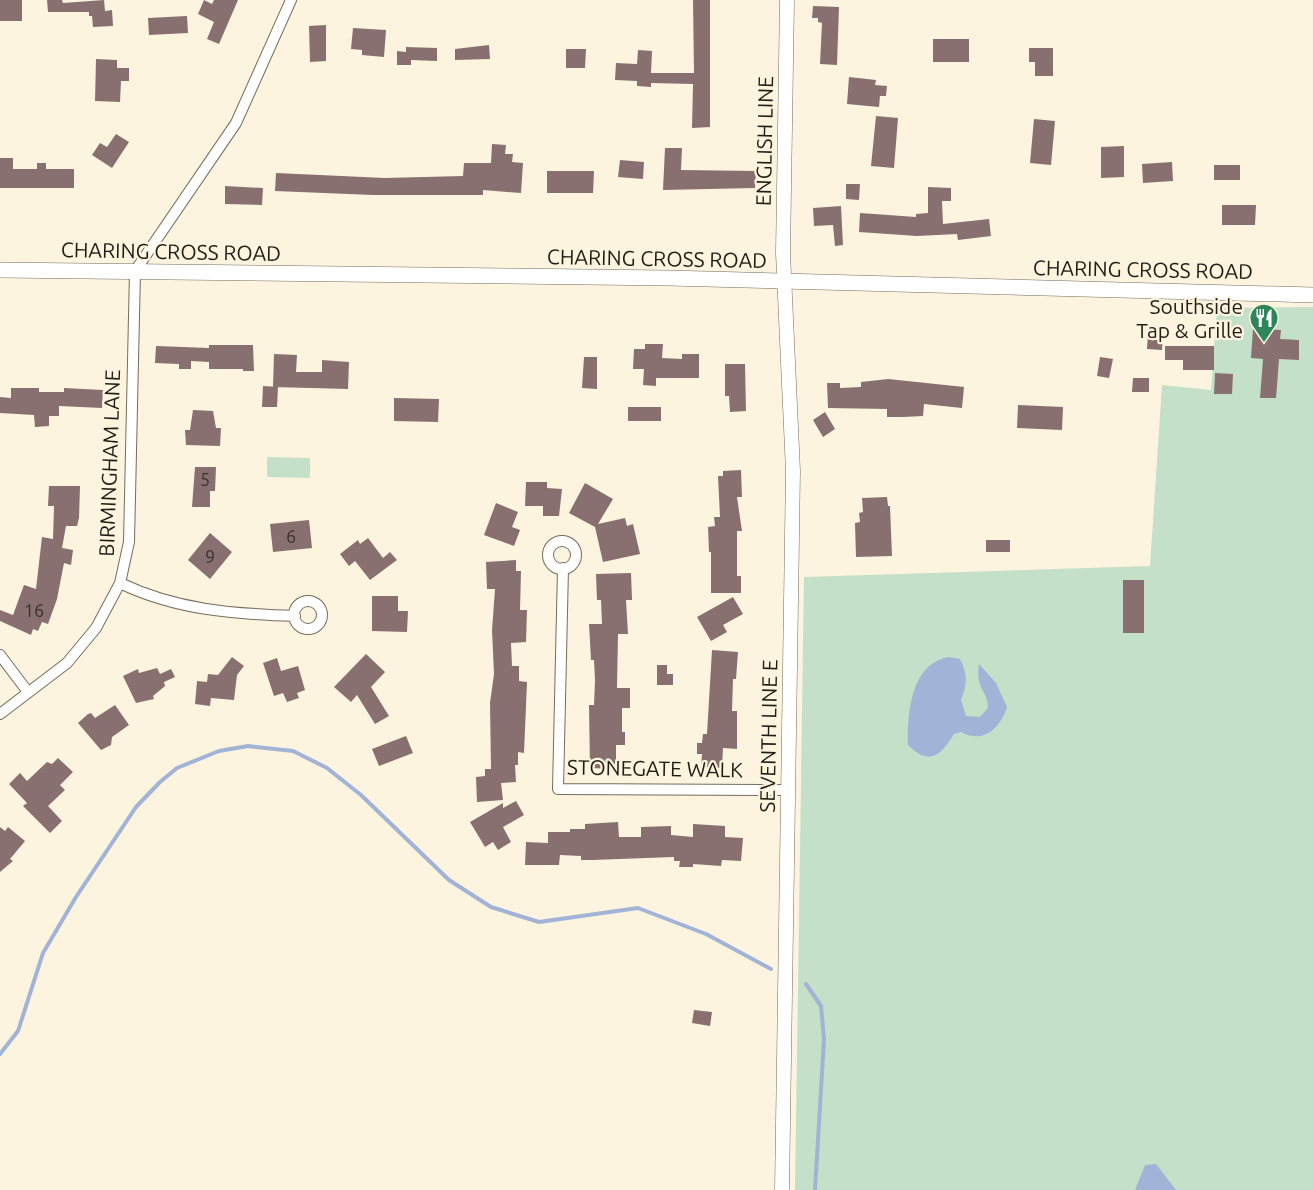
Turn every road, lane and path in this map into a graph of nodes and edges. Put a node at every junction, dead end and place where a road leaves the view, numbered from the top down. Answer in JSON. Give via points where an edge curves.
{"nodes":[{"id":1,"x":291,"y":0,"type":"edge"},
{"id":2,"x":787,"y":0,"type":"edge"},
{"id":3,"x":0,"y":270,"type":"edge"},
{"id":4,"x":135,"y":272,"type":"junction"},
{"id":5,"x":786,"y":282,"type":"junction"},
{"id":6,"x":1313,"y":295,"type":"edge"},
{"id":7,"x":563,"y":568,"type":"dead end"},
{"id":8,"x":120,"y":583,"type":"junction"},
{"id":9,"x":295,"y":616,"type":"dead end"},
{"id":10,"x":0,"y":655,"type":"edge"},
{"id":11,"x":28,"y":692,"type":"junction"},
{"id":12,"x":0,"y":714,"type":"edge"},
{"id":13,"x":788,"y":790,"type":"junction"},
{"id":14,"x":782,"y":1190,"type":"edge"}],
"edges":[{"from":1,"to":4,"type":"street","via":[[236,123]]},
{"from":2,"to":5,"type":"street","name":"ENGLISH LINE","via":[[783,252]]},
{"from":3,"to":4,"type":"main road","name":"CHARING CROSS ROAD"},
{"from":4,"to":5,"type":"main road","name":"CHARING CROSS ROAD"},
{"from":4,"to":8,"type":"street","name":"BIRMINGHAM LANE","via":[[129,542]]},
{"from":5,"to":6,"type":"main road","name":"CHARING CROSS ROAD"},
{"from":5,"to":13,"type":"street","name":"SEVENTH LINE E","via":[[793,471]]},
{"from":7,"to":13,"type":"street","name":"STONEGATE WALK","via":[[558,789]]},
{"from":8,"to":9,"type":"street","via":[[194,608]]},
{"from":8,"to":11,"type":"street","name":"BIRMINGHAM LANE","via":[[81,648],[52,676]]},
{"from":10,"to":11,"type":"street"},
{"from":11,"to":12,"type":"street","name":"BIRMINGHAM LANE"},
{"from":13,"to":14,"type":"street","name":"SEVENTH LINE E"}]}
